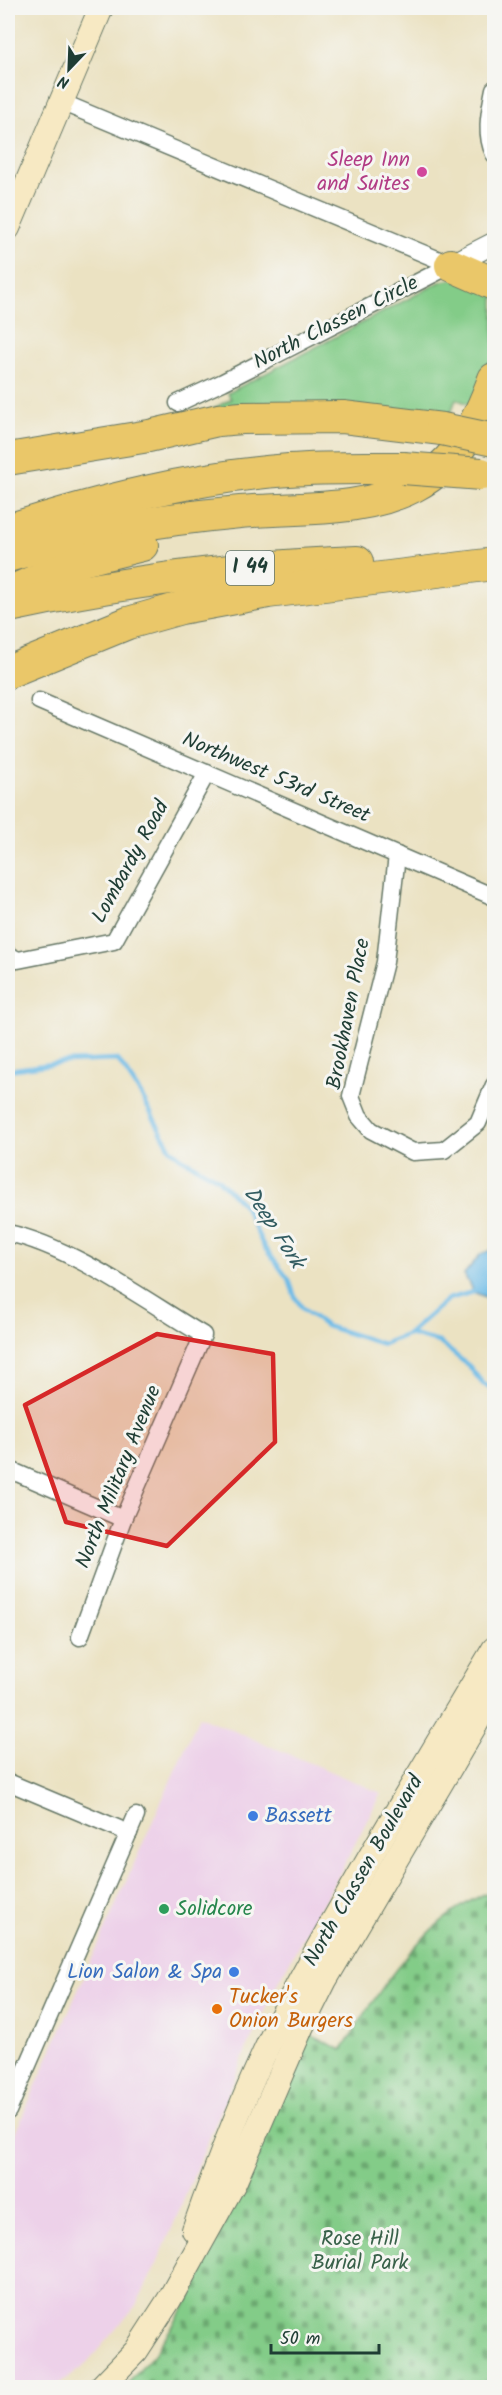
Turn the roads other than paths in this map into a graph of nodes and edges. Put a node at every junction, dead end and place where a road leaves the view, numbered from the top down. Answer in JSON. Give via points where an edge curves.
{"nodes":[{"id":1,"x":101,"y":8,"type":"edge"},
{"id":2,"x":495,"y":89,"type":"edge"},
{"id":3,"x":61,"y":102,"type":"junction"},
{"id":4,"x":495,"y":153,"type":"edge"},
{"id":5,"x":8,"y":228,"type":"edge"},
{"id":6,"x":495,"y":243,"type":"edge"},
{"id":7,"x":451,"y":264,"type":"junction"},
{"id":8,"x":495,"y":284,"type":"edge"},
{"id":9,"x":495,"y":379,"type":"edge"},
{"id":10,"x":178,"y":402,"type":"dead end"},
{"id":11,"x":495,"y":426,"type":"edge"},
{"id":12,"x":495,"y":440,"type":"edge"},
{"id":13,"x":8,"y":459,"type":"edge"},
{"id":14,"x":488,"y":475,"type":"edge"},
{"id":15,"x":8,"y":530,"type":"edge"},
{"id":16,"x":8,"y":556,"type":"edge"},
{"id":17,"x":495,"y":563,"type":"edge"},
{"id":18,"x":8,"y":593,"type":"edge"},
{"id":19,"x":8,"y":606,"type":"edge"},
{"id":20,"x":8,"y":672,"type":"edge"},
{"id":21,"x":39,"y":701,"type":"dead end"},
{"id":22,"x":207,"y":773,"type":"junction"},
{"id":23,"x":397,"y":855,"type":"junction"},
{"id":24,"x":495,"y":897,"type":"edge"},
{"id":25,"x":8,"y":956,"type":"edge"},
{"id":26,"x":495,"y":1085,"type":"edge"},
{"id":27,"x":8,"y":1233,"type":"edge"},
{"id":28,"x":8,"y":1469,"type":"edge"},
{"id":29,"x":123,"y":1520,"type":"junction"},
{"id":30,"x":80,"y":1637,"type":"dead end"},
{"id":31,"x":491,"y":1665,"type":"edge"},
{"id":32,"x":495,"y":1693,"type":"edge"},
{"id":33,"x":8,"y":1782,"type":"edge"},
{"id":34,"x":136,"y":1816,"type":"dead end"},
{"id":35,"x":129,"y":1833,"type":"junction"},
{"id":36,"x":367,"y":1884,"type":"junction"},
{"id":37,"x":14,"y":2077,"type":"edge"},
{"id":38,"x":8,"y":2110,"type":"edge"},
{"id":39,"x":100,"y":2388,"type":"edge"}],
"edges":[{"from":1,"to":3,"type":"main road"},
{"from":2,"to":4,"type":"street","via":[[489,117],[490,144]]},
{"from":3,"to":5,"type":"main road"},
{"from":3,"to":7,"type":"street"},
{"from":6,"to":7,"type":"street","name":"North Classen Circle"},
{"from":7,"to":8,"type":"highway"},
{"from":7,"to":10,"type":"street","name":"North Classen Circle"},
{"from":9,"to":16,"type":"highway","via":[[474,426],[447,463],[416,485],[390,496],[360,503],[173,519],[45,544]]},
{"from":11,"to":18,"type":"highway","via":[[474,460],[445,488],[413,508],[390,516],[357,524],[245,530],[172,539],[82,560]]},
{"from":12,"to":13,"type":"highway","bridge":true,"via":[[343,417],[242,418]]},
{"from":14,"to":15,"type":"highway","bridge":true,"via":[[403,468],[330,468],[238,476],[170,486],[84,506]]},
{"from":17,"to":19,"type":"highway","number":"I 44","via":[[355,562],[234,570],[135,582]]},
{"from":17,"to":20,"type":"highway","via":[[268,592],[181,608],[128,623]]},
{"from":21,"to":22,"type":"street","name":"Northwest 53rd Street"},
{"from":22,"to":23,"type":"street","name":"Northwest 53rd Street"},
{"from":22,"to":25,"type":"street","name":"Lombardy Road","via":[[114,941],[18,960]]},
{"from":23,"to":24,"type":"street","name":"Northwest 53rd Street"},
{"from":23,"to":26,"type":"street","name":"Brookhaven Place","via":[[385,962],[351,1096],[359,1116],[371,1130],[413,1152],[444,1150],[478,1123]]},
{"from":27,"to":29,"type":"street","name":"North Military Avenue","via":[[75,1258],[202,1335]]},
{"from":28,"to":29,"type":"street"},
{"from":29,"to":30,"type":"street","name":"North Military Avenue"},
{"from":31,"to":36,"type":"main road","name":"North Classen Boulevard"},
{"from":32,"to":36,"type":"main road","name":"North Classen Boulevard"},
{"from":33,"to":35,"type":"street"},
{"from":34,"to":35,"type":"street"},
{"from":35,"to":37,"type":"street"},
{"from":36,"to":39,"type":"main road","name":"North Classen Boulevard","via":[[234,2183],[136,2351]]},
{"from":37,"to":38,"type":"street"}]}
